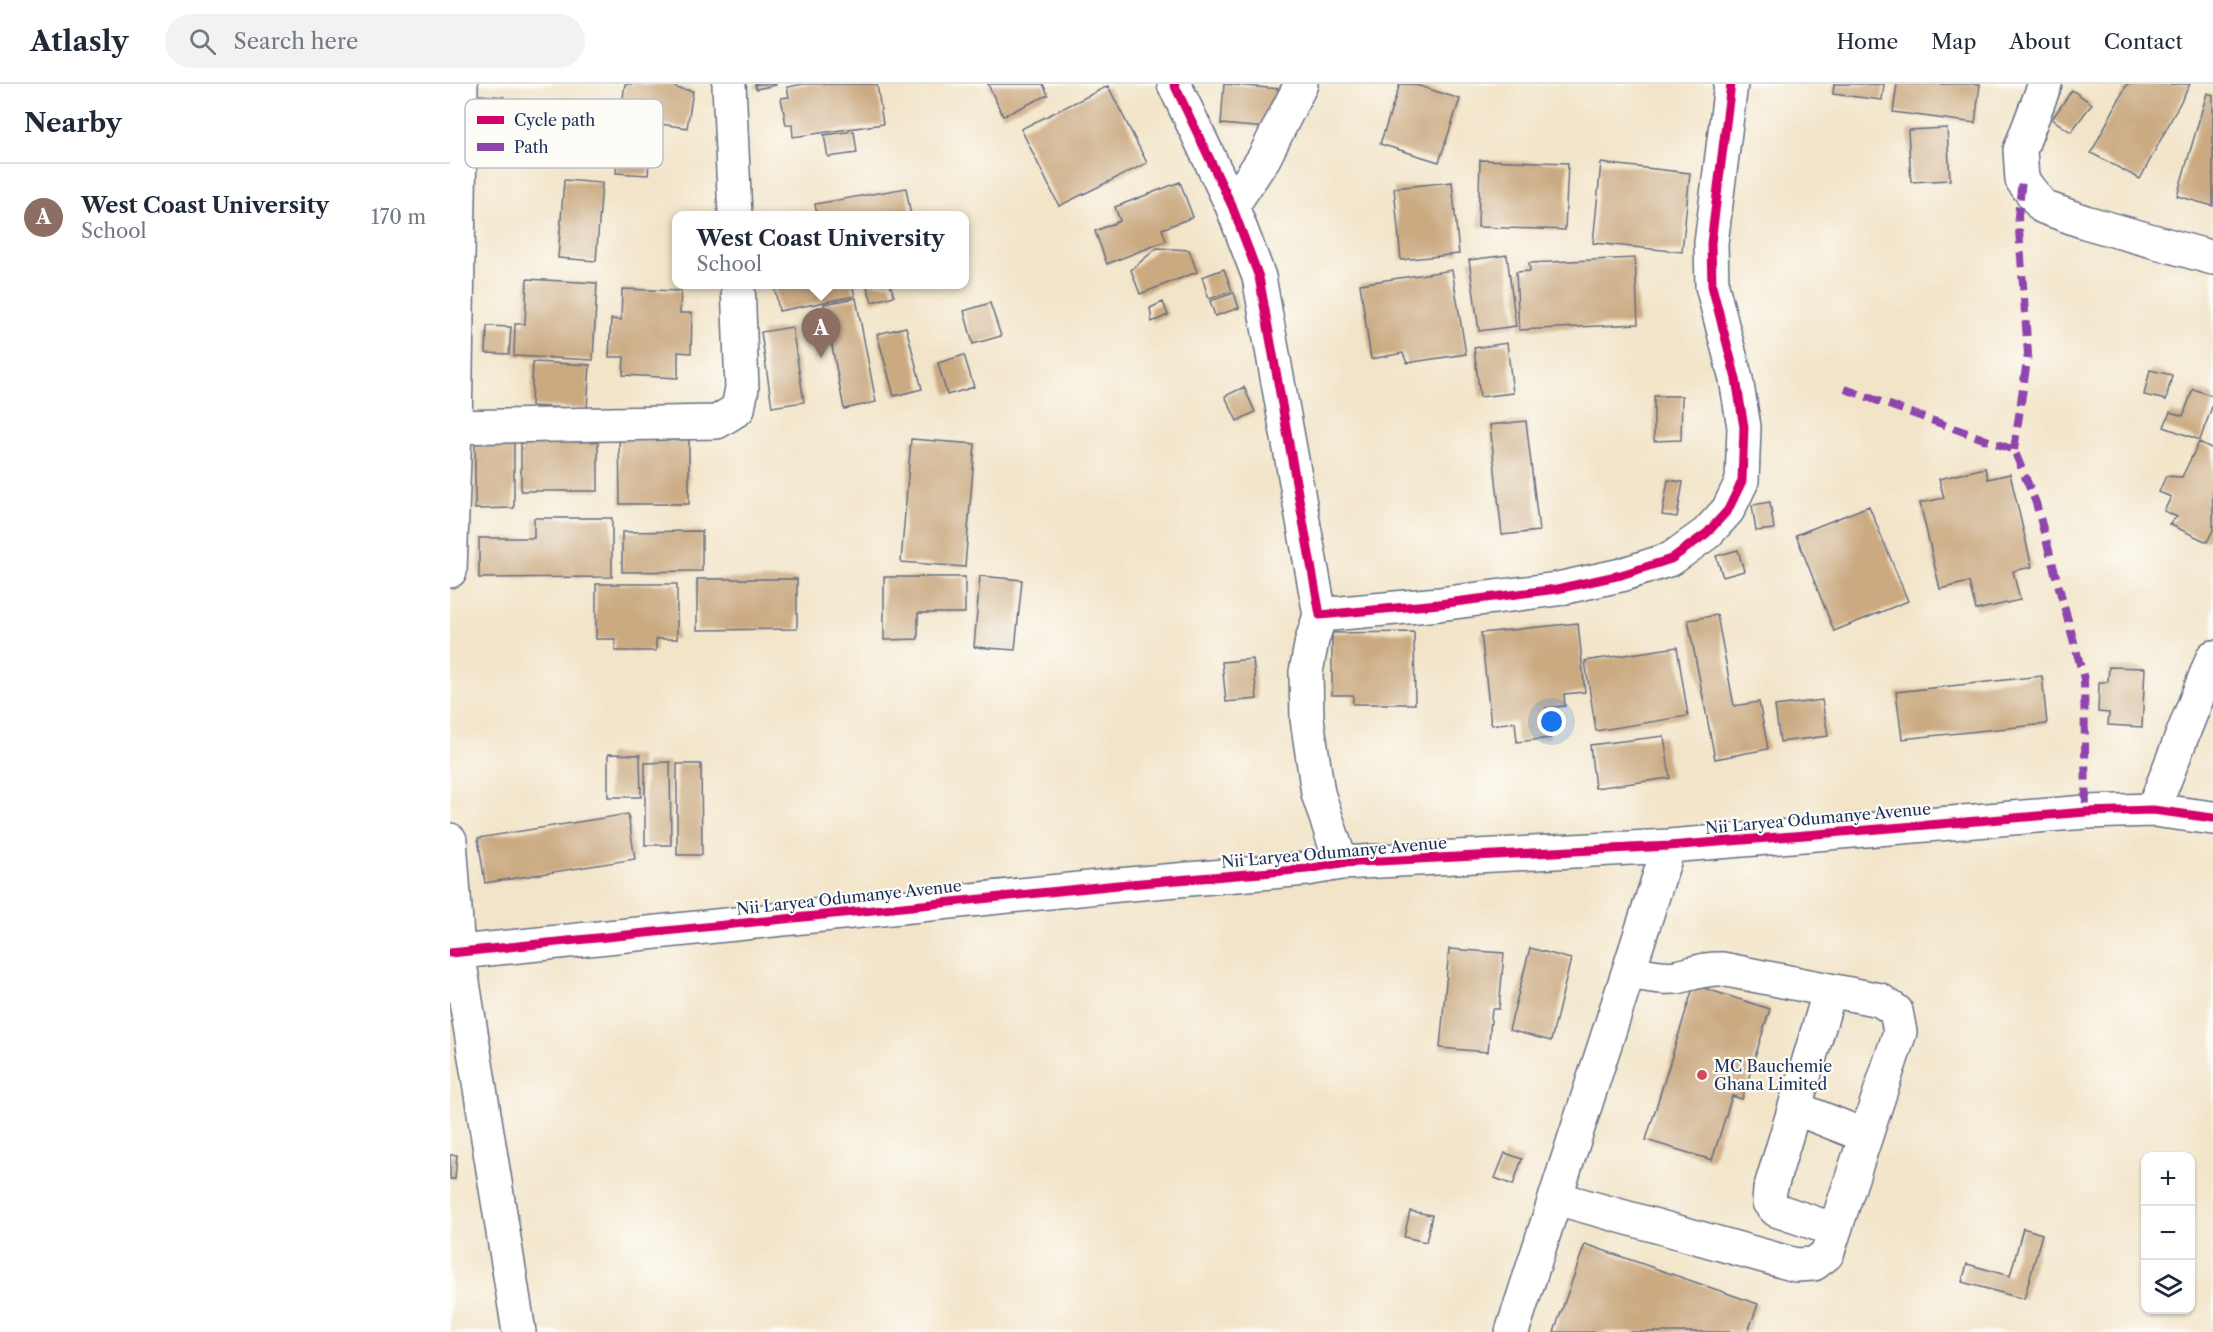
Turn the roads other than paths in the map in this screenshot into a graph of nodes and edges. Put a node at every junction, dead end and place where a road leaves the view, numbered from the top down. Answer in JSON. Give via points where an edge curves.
{"nodes":[{"id":1,"x":461,"y":84,"type":"edge"},
{"id":2,"x":729,"y":84,"type":"edge"},
{"id":3,"x":1174,"y":84,"type":"edge"},
{"id":4,"x":1300,"y":84,"type":"edge"},
{"id":5,"x":1731,"y":84,"type":"edge"},
{"id":6,"x":2045,"y":84,"type":"edge"},
{"id":7,"x":1232,"y":206,"type":"junction"},
{"id":8,"x":735,"y":211,"type":"edge"},
{"id":9,"x":2213,"y":258,"type":"edge"},
{"id":10,"x":738,"y":289,"type":"edge"},
{"id":11,"x":452,"y":427,"type":"edge"},
{"id":12,"x":450,"y":571,"type":"edge"},
{"id":13,"x":1320,"y":615,"type":"junction"},
{"id":14,"x":2213,"y":657,"type":"edge"},
{"id":15,"x":2153,"y":810,"type":"junction"},
{"id":16,"x":2213,"y":818,"type":"edge"},
{"id":17,"x":450,"y":840,"type":"edge"},
{"id":18,"x":1670,"y":846,"type":"junction"},
{"id":19,"x":1341,"y":863,"type":"junction"},
{"id":20,"x":454,"y":952,"type":"edge"},
{"id":21,"x":1629,"y":972,"type":"junction"},
{"id":22,"x":1830,"y":990,"type":"junction"},
{"id":23,"x":1794,"y":1108,"type":"junction"},
{"id":24,"x":1866,"y":1136,"type":"junction"},
{"id":25,"x":1556,"y":1198,"type":"junction"},
{"id":26,"x":1835,"y":1230,"type":"junction"},
{"id":27,"x":519,"y":1332,"type":"edge"},
{"id":28,"x":1512,"y":1332,"type":"edge"}],
"edges":[{"from":1,"to":11,"type":"street"},
{"from":2,"to":8,"type":"street"},
{"from":3,"to":7,"type":"street"},
{"from":4,"to":7,"type":"street","via":[[1264,158]]},
{"from":5,"to":13,"type":"street","via":[[1711,243],[1712,286],[1744,427],[1742,481],[1728,510],[1707,533],[1671,559],[1621,575],[1557,589]]},
{"from":6,"to":9,"type":"street","via":[[2020,150],[2022,180],[2043,207]]},
{"from":7,"to":13,"type":"street","via":[[1259,277]]},
{"from":10,"to":11,"type":"street","via":[[742,388],[738,408],[717,422]]},
{"from":11,"to":12,"type":"street"},
{"from":13,"to":19,"type":"street","via":[[1306,672],[1307,720],[1318,793]]},
{"from":14,"to":15,"type":"street"},
{"from":15,"to":16,"type":"street","name":"Nii Laryea Odumanye Avenue"},
{"from":15,"to":18,"type":"street","name":"Nii Laryea Odumanye Avenue"},
{"from":17,"to":20,"type":"street"},
{"from":18,"to":19,"type":"street","name":"Nii Laryea Odumanye Avenue"},
{"from":18,"to":21,"type":"street"},
{"from":19,"to":20,"type":"street","name":"Nii Laryea Odumanye Avenue"},
{"from":20,"to":27,"type":"street"},
{"from":21,"to":22,"type":"street","via":[[1667,977],[1707,968],[1722,969]]},
{"from":21,"to":25,"type":"street"},
{"from":22,"to":23,"type":"street"},
{"from":22,"to":24,"type":"street","via":[[1880,1000],[1896,1011],[1900,1032]]},
{"from":23,"to":24,"type":"street"},
{"from":23,"to":26,"type":"street","via":[[1769,1202],[1776,1210]]},
{"from":24,"to":26,"type":"street"},
{"from":25,"to":26,"type":"street","via":[[1796,1265],[1814,1264],[1827,1254]]},
{"from":25,"to":28,"type":"street"}]}
